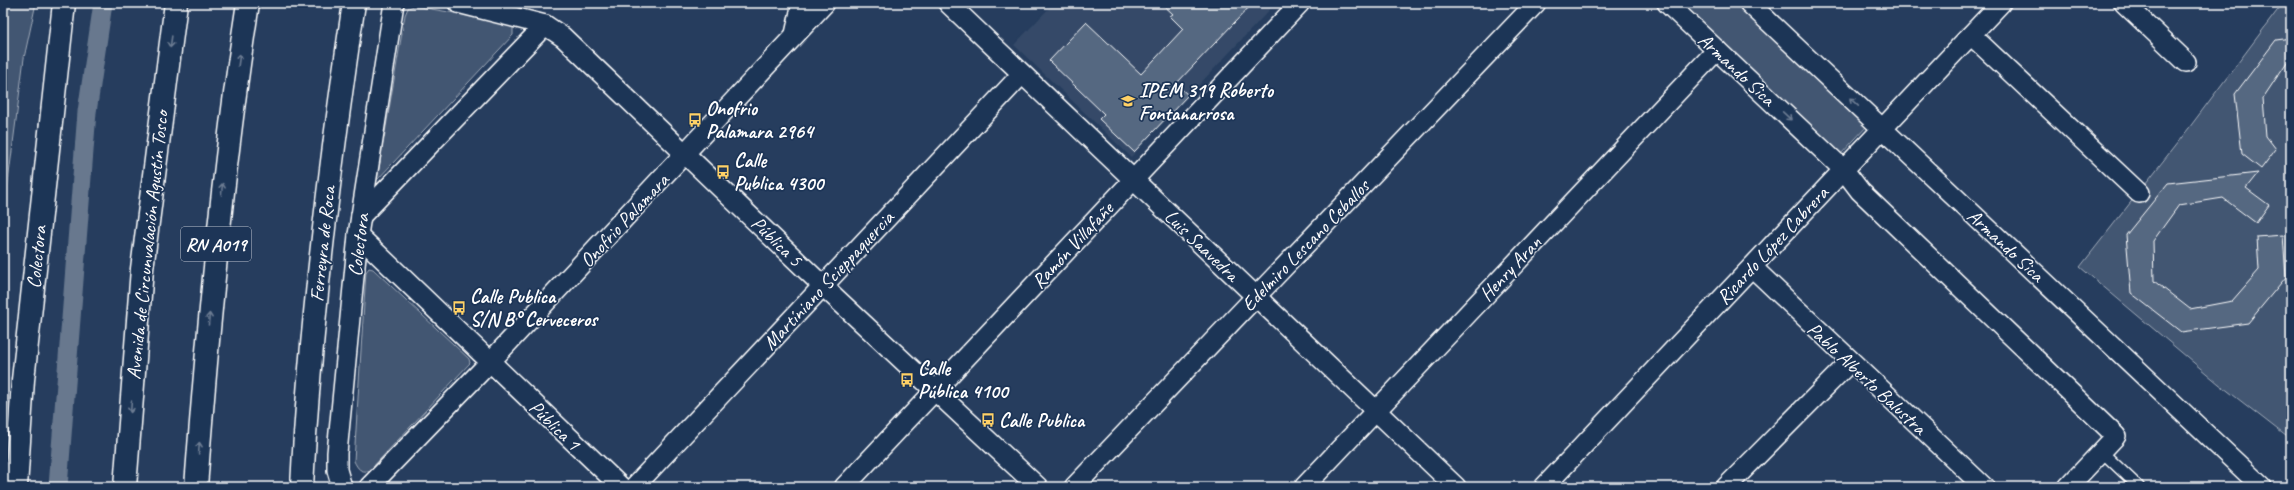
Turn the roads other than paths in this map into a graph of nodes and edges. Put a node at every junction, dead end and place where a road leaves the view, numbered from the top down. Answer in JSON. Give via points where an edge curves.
{"nodes":[{"id":1,"x":64,"y":3,"type":"edge"},
{"id":2,"x":176,"y":3,"type":"edge"},
{"id":3,"x":248,"y":3,"type":"edge"},
{"id":4,"x":354,"y":3,"type":"edge"},
{"id":5,"x":394,"y":3,"type":"edge"},
{"id":6,"x":458,"y":3,"type":"edge"},
{"id":7,"x":802,"y":3,"type":"edge"},
{"id":8,"x":825,"y":3,"type":"edge"},
{"id":9,"x":948,"y":3,"type":"edge"},
{"id":10,"x":1300,"y":3,"type":"edge"},
{"id":11,"x":1536,"y":3,"type":"edge"},
{"id":12,"x":1667,"y":3,"type":"edge"},
{"id":13,"x":1749,"y":3,"type":"edge"},
{"id":14,"x":2001,"y":3,"type":"edge"},
{"id":15,"x":2124,"y":3,"type":"edge"},
{"id":16,"x":545,"y":25,"type":"junction"},
{"id":17,"x":794,"y":35,"type":"junction"},
{"id":18,"x":1971,"y":35,"type":"junction"},
{"id":19,"x":1716,"y":50,"type":"junction"},
{"id":20,"x":2186,"y":62,"type":"dead end"},
{"id":21,"x":1022,"y":74,"type":"junction"},
{"id":22,"x":1882,"y":129,"type":"junction"},
{"id":23,"x":686,"y":154,"type":"junction"},
{"id":24,"x":1844,"y":170,"type":"junction"},
{"id":25,"x":1133,"y":180,"type":"junction"},
{"id":26,"x":2139,"y":193,"type":"dead end"},
{"id":27,"x":361,"y":216,"type":"junction"},
{"id":28,"x":358,"y":236,"type":"junction"},
{"id":29,"x":1752,"y":267,"type":"junction"},
{"id":30,"x":823,"y":286,"type":"junction"},
{"id":31,"x":1256,"y":296,"type":"junction"},
{"id":32,"x":490,"y":362,"type":"junction"},
{"id":33,"x":1850,"y":362,"type":"junction"},
{"id":34,"x":935,"y":390,"type":"junction"},
{"id":35,"x":1376,"y":411,"type":"junction"},
{"id":36,"x":2101,"y":451,"type":"junction"},
{"id":37,"x":16,"y":487,"type":"edge"},
{"id":38,"x":125,"y":487,"type":"edge"},
{"id":39,"x":196,"y":487,"type":"edge"},
{"id":40,"x":302,"y":487,"type":"edge"},
{"id":41,"x":342,"y":487,"type":"edge"},
{"id":42,"x":370,"y":487,"type":"edge"},
{"id":43,"x":620,"y":487,"type":"edge"},
{"id":44,"x":634,"y":487,"type":"edge"},
{"id":45,"x":844,"y":487,"type":"edge"},
{"id":46,"x":1038,"y":487,"type":"edge"},
{"id":47,"x":1074,"y":487,"type":"edge"},
{"id":48,"x":1304,"y":487,"type":"edge"},
{"id":49,"x":1456,"y":487,"type":"edge"},
{"id":50,"x":1544,"y":487,"type":"edge"},
{"id":51,"x":1726,"y":487,"type":"edge"},
{"id":52,"x":1984,"y":487,"type":"edge"},
{"id":53,"x":2068,"y":487,"type":"edge"},
{"id":54,"x":2139,"y":487,"type":"edge"},
{"id":55,"x":2262,"y":487,"type":"edge"}],
"edges":[{"from":1,"to":37,"type":"main road","name":"Colectora","via":[[23,380]]},
{"from":2,"to":38,"type":"main road","name":"Avenida de Circunvalación Agustín Tosco","one_way":true,"via":[[142,268]]},
{"from":39,"to":3,"type":"main road","number":"RN A019","one_way":true,"via":[[214,258]]},
{"from":4,"to":40,"type":"main road","name":"Ferreyra de Roca","via":[[331,158],[305,421]]},
{"from":5,"to":27,"type":"street","name":"Colectora"},
{"from":6,"to":16,"type":"street","name":"Pública 5"},
{"from":7,"to":17,"type":"street"},
{"from":8,"to":17,"type":"street","name":"Onofrio Palamara"},
{"from":9,"to":21,"type":"street","name":"Luis Saavedra"},
{"from":10,"to":25,"type":"street","name":"Ramón Villafañe"},
{"from":11,"to":31,"type":"street","name":"Edelmiro Lescano Ceballos"},
{"from":12,"to":19,"type":"street","name":"Armando Sica"},
{"from":22,"to":13,"type":"street","name":"Armando Sica","one_way":true},
{"from":14,"to":18,"type":"street","name":"Ricardo López Cabrera"},
{"from":15,"to":20,"type":"street"},
{"from":16,"to":23,"type":"street","name":"Pública 5","via":[[563,37]]},
{"from":16,"to":27,"type":"street"},
{"from":17,"to":23,"type":"street","name":"Onofrio Palamara"},
{"from":18,"to":22,"type":"street","name":"Ricardo López Cabrera"},
{"from":18,"to":26,"type":"street"},
{"from":19,"to":24,"type":"street","name":"Armando Sica","one_way":true},
{"from":19,"to":35,"type":"street","name":"Henry Aran"},
{"from":21,"to":25,"type":"street","name":"Luis Saavedra"},
{"from":21,"to":30,"type":"street","name":"Martíniano Scieppaquercia"},
{"from":22,"to":24,"type":"street","name":"Ricardo López Cabrera"},
{"from":22,"to":55,"type":"street","name":"Armando Sica"},
{"from":23,"to":30,"type":"street","name":"Pública 5"},
{"from":23,"to":32,"type":"street","name":"Onofrio Palamara"},
{"from":24,"to":29,"type":"street","name":"Ricardo López Cabrera"},
{"from":24,"to":36,"type":"street","name":"Armando Sica","via":[[1860,191],[2116,436]]},
{"from":25,"to":31,"type":"street","name":"Luis Saavedra"},
{"from":25,"to":34,"type":"street","name":"Ramón Villafañe"},
{"from":27,"to":28,"type":"street","name":"Colectora"},
{"from":28,"to":32,"type":"street","name":"Pública 1"},
{"from":28,"to":41,"type":"street","name":"Colectora","via":[[337,453],[337,470]]},
{"from":29,"to":33,"type":"street","name":"Pablo Alberto Balustra"},
{"from":29,"to":50,"type":"street","name":"Ricardo López Cabrera"},
{"from":30,"to":34,"type":"street","name":"Pública 5"},
{"from":30,"to":44,"type":"street","name":"Martíniano Scieppaquercia"},
{"from":31,"to":35,"type":"street","name":"Luis Saavedra"},
{"from":31,"to":47,"type":"street","name":"Edelmiro Lescano Ceballos"},
{"from":32,"to":42,"type":"street","name":"Onofrio Palamara"},
{"from":32,"to":43,"type":"street","name":"Pública 1"},
{"from":33,"to":51,"type":"street"},
{"from":33,"to":52,"type":"street","name":"Pablo Alberto Balustra"},
{"from":34,"to":45,"type":"street","name":"Ramón Villafañe"},
{"from":34,"to":46,"type":"street","name":"Pública 5"},
{"from":35,"to":48,"type":"street","name":"Henry Aran"},
{"from":35,"to":49,"type":"street","name":"Luis Saavedra"},
{"from":36,"to":53,"type":"street"},
{"from":36,"to":54,"type":"lane"}]}
